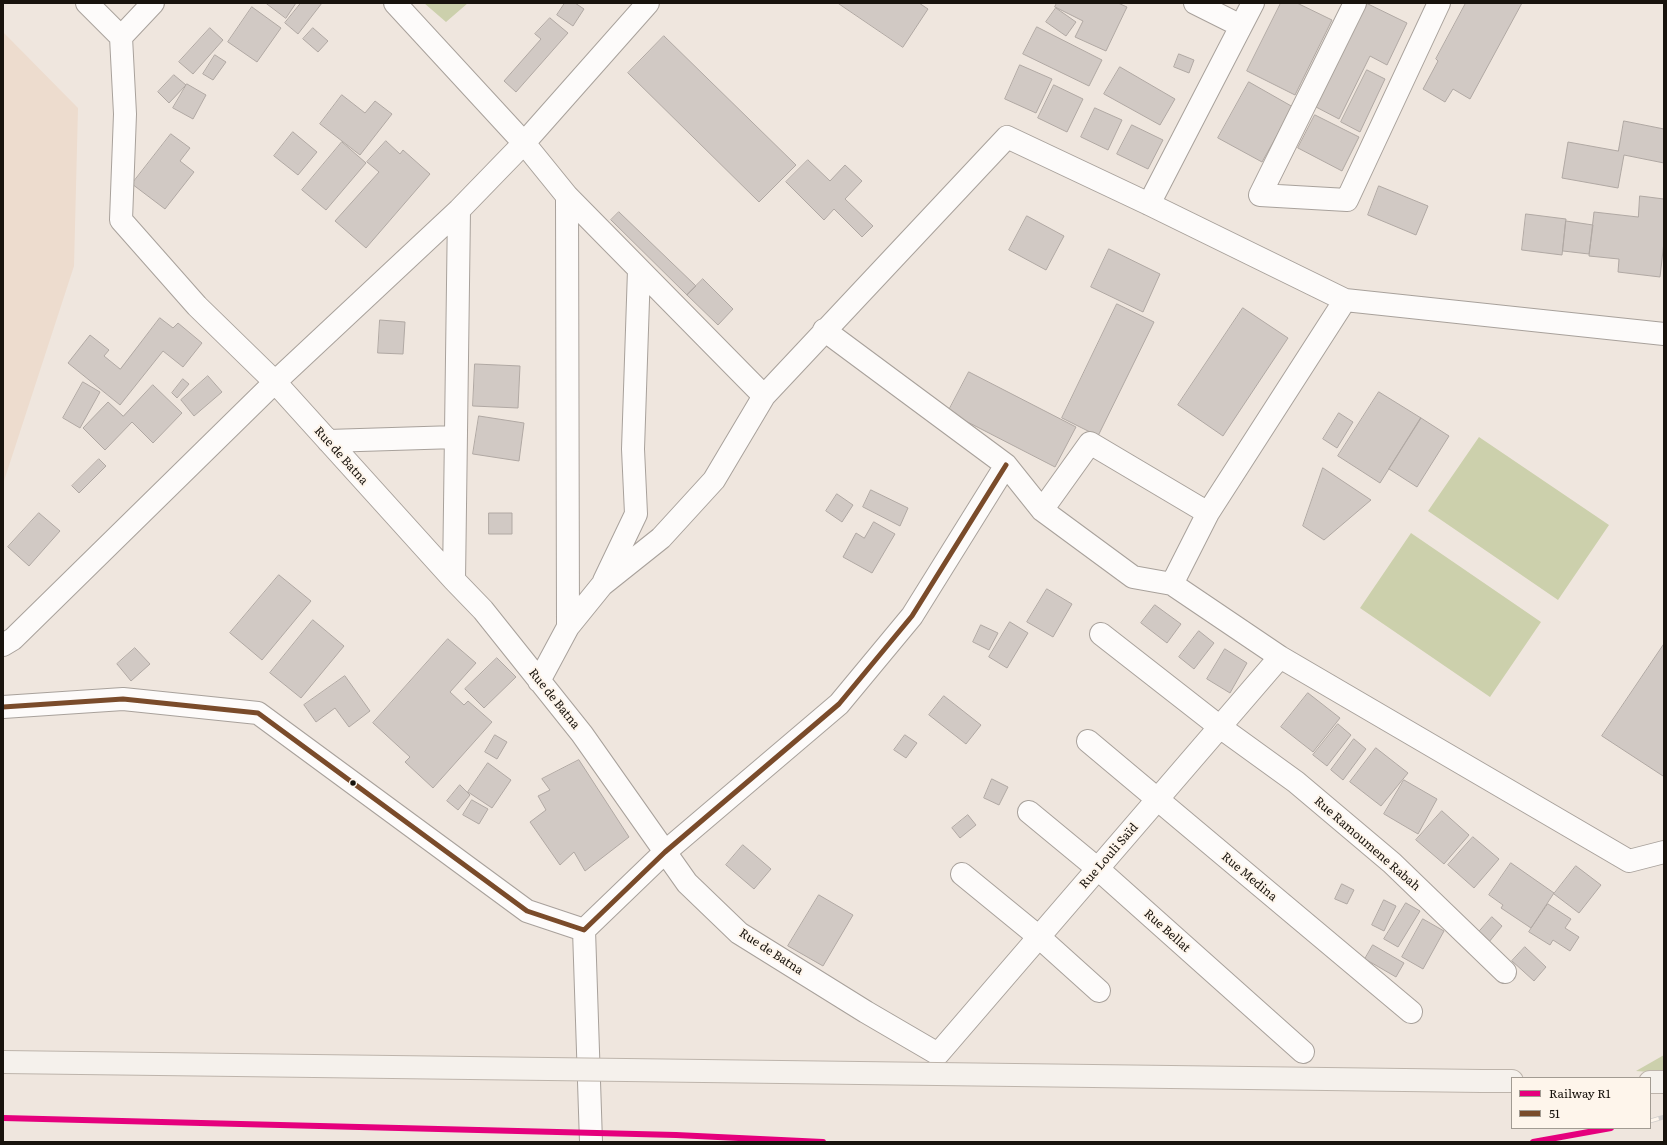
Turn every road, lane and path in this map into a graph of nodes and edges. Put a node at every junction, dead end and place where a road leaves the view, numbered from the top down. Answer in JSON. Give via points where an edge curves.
{"nodes":[{"id":1,"x":87,"y":3,"type":"edge"},
{"id":2,"x":154,"y":3,"type":"edge"},
{"id":3,"x":395,"y":3,"type":"edge"},
{"id":4,"x":648,"y":3,"type":"edge"},
{"id":5,"x":1195,"y":3,"type":"edge"},
{"id":6,"x":1253,"y":3,"type":"edge"},
{"id":7,"x":1355,"y":3,"type":"edge"},
{"id":8,"x":1440,"y":3,"type":"edge"},
{"id":9,"x":1241,"y":26,"type":"junction"},
{"id":10,"x":121,"y":37,"type":"junction"},
{"id":11,"x":524,"y":143,"type":"junction"},
{"id":12,"x":567,"y":196,"type":"junction"},
{"id":13,"x":1150,"y":204,"type":"junction"},
{"id":14,"x":459,"y":210,"type":"junction"},
{"id":15,"x":639,"y":270,"type":"junction"},
{"id":16,"x":1345,"y":300,"type":"junction"},
{"id":17,"x":824,"y":330,"type":"junction"},
{"id":18,"x":1664,"y":334,"type":"edge"},
{"id":19,"x":275,"y":382,"type":"junction"},
{"id":20,"x":764,"y":396,"type":"junction"},
{"id":21,"x":456,"y":437,"type":"junction"},
{"id":22,"x":328,"y":441,"type":"junction"},
{"id":23,"x":1006,"y":465,"type":"junction"},
{"id":24,"x":1042,"y":510,"type":"junction"},
{"id":25,"x":1208,"y":513,"type":"junction"},
{"id":26,"x":454,"y":580,"type":"junction"},
{"id":27,"x":1172,"y":584,"type":"junction"},
{"id":28,"x":602,"y":585,"type":"junction"},
{"id":29,"x":568,"y":627,"type":"junction"},
{"id":30,"x":1101,"y":634,"type":"dead end"},
{"id":31,"x":3,"y":646,"type":"edge"},
{"id":32,"x":1280,"y":657,"type":"junction"},
{"id":33,"x":539,"y":681,"type":"junction"},
{"id":34,"x":3,"y":707,"type":"edge"},
{"id":35,"x":1220,"y":727,"type":"junction"},
{"id":36,"x":1088,"y":741,"type":"dead end"},
{"id":37,"x":1157,"y":800,"type":"junction"},
{"id":38,"x":1029,"y":812,"type":"dead end"},
{"id":39,"x":665,"y":852,"type":"junction"},
{"id":40,"x":1664,"y":852,"type":"edge"},
{"id":41,"x":1098,"y":868,"type":"junction"},
{"id":42,"x":962,"y":874,"type":"dead end"},
{"id":43,"x":584,"y":930,"type":"junction"},
{"id":44,"x":1038,"y":937,"type":"junction"},
{"id":45,"x":1505,"y":972,"type":"dead end"},
{"id":46,"x":1099,"y":991,"type":"dead end"},
{"id":47,"x":1411,"y":1012,"type":"dead end"},
{"id":48,"x":1303,"y":1052,"type":"dead end"},
{"id":49,"x":938,"y":1054,"type":"joint"},
{"id":50,"x":3,"y":1062,"type":"edge"},
{"id":51,"x":1511,"y":1081,"type":"edge"},
{"id":52,"x":1651,"y":1082,"type":"edge"},
{"id":53,"x":1664,"y":1082,"type":"edge"},
{"id":54,"x":591,"y":1142,"type":"edge"}],
"edges":[{"from":1,"to":10,"type":"street"},
{"from":2,"to":10,"type":"street"},
{"from":3,"to":11,"type":"street"},
{"from":4,"to":11,"type":"street"},
{"from":5,"to":9,"type":"street"},
{"from":6,"to":9,"type":"street"},
{"from":7,"to":8,"type":"street","via":[[1260,195],[1347,200]]},
{"from":9,"to":13,"type":"street"},
{"from":10,"to":19,"type":"street","name":"Rue de Batna","via":[[125,114],[121,220],[197,306]]},
{"from":11,"to":12,"type":"street"},
{"from":11,"to":14,"type":"street"},
{"from":12,"to":15,"type":"street"},
{"from":12,"to":29,"type":"street"},
{"from":13,"to":16,"type":"street"},
{"from":13,"to":17,"type":"street","via":[[1007,137]]},
{"from":14,"to":19,"type":"street"},
{"from":14,"to":21,"type":"street"},
{"from":15,"to":20,"type":"street"},
{"from":15,"to":28,"type":"street","via":[[633,449],[636,514]]},
{"from":16,"to":18,"type":"street"},
{"from":16,"to":25,"type":"street"},
{"from":17,"to":20,"type":"street"},
{"from":17,"to":23,"type":"street"},
{"from":19,"to":22,"type":"street","name":"Rue de Batna"},
{"from":19,"to":31,"type":"street"},
{"from":20,"to":28,"type":"street","via":[[714,480],[661,538]]},
{"from":21,"to":22,"type":"street"},
{"from":21,"to":26,"type":"street"},
{"from":22,"to":26,"type":"street","name":"Rue de Batna"},
{"from":23,"to":24,"type":"street"},
{"from":23,"to":39,"type":"street","via":[[912,616],[839,704]]},
{"from":24,"to":25,"type":"street","via":[[1090,443]]},
{"from":24,"to":27,"type":"street","via":[[1133,577]]},
{"from":25,"to":27,"type":"street"},
{"from":26,"to":33,"type":"street","name":"Rue de Batna","via":[[483,610]]},
{"from":27,"to":32,"type":"street"},
{"from":28,"to":29,"type":"street"},
{"from":29,"to":33,"type":"street"},
{"from":30,"to":35,"type":"street","name":"Rue Ramoumene Rabah"},
{"from":32,"to":35,"type":"street","name":"Rue Louli Saïd"},
{"from":32,"to":40,"type":"street","via":[[1629,861]]},
{"from":33,"to":39,"type":"street","name":"Rue de Batna","via":[[582,734]]},
{"from":34,"to":43,"type":"street","via":[[123,699],[258,713],[527,911]]},
{"from":35,"to":37,"type":"street","name":"Rue Louli Saïd"},
{"from":35,"to":45,"type":"street","name":"Rue Ramoumene Rabah","via":[[1296,782],[1392,863]]},
{"from":36,"to":37,"type":"street","name":"Rue Medina"},
{"from":37,"to":41,"type":"street","name":"Rue Louli Saïd"},
{"from":37,"to":47,"type":"street","name":"Rue Medina"},
{"from":38,"to":41,"type":"street","name":"Rue Bellat"},
{"from":39,"to":43,"type":"street"},
{"from":39,"to":49,"type":"street","name":"Rue de Batna","via":[[687,883],[739,933]]},
{"from":41,"to":44,"type":"street","name":"Rue Louli Saïd"},
{"from":41,"to":48,"type":"street","name":"Rue Bellat"},
{"from":42,"to":44,"type":"street"},
{"from":43,"to":54,"type":"street"},
{"from":44,"to":46,"type":"street"},
{"from":44,"to":49,"type":"street","name":"Rue Louli Saïd"},
{"from":50,"to":51,"type":"main road","bridge":true},
{"from":52,"to":53,"type":"main road"}]}
